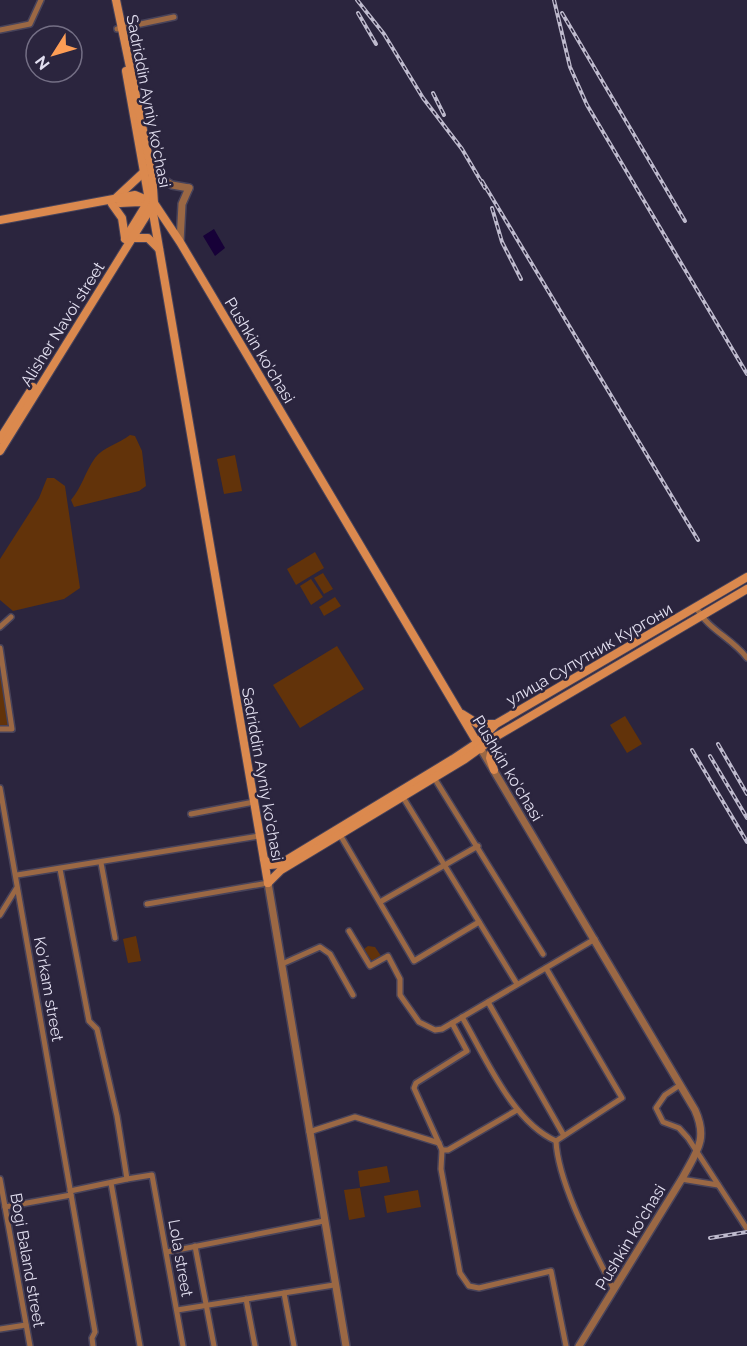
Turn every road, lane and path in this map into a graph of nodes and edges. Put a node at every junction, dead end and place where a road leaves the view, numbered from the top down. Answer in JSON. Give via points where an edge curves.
{"nodes":[{"id":1,"x":41,"y":0,"type":"edge"},
{"id":2,"x":111,"y":0,"type":"edge"},
{"id":3,"x":116,"y":0,"type":"edge"},
{"id":4,"x":174,"y":17,"type":"dead end"},
{"id":5,"x":119,"y":28,"type":"junction"},
{"id":6,"x":0,"y":30,"type":"edge"},
{"id":7,"x":149,"y":172,"type":"junction"},
{"id":8,"x":113,"y":202,"type":"junction"},
{"id":9,"x":152,"y":206,"type":"junction"},
{"id":10,"x":0,"y":220,"type":"edge"},
{"id":11,"x":0,"y":225,"type":"edge"},
{"id":12,"x":129,"y":239,"type":"junction"},
{"id":13,"x":180,"y":242,"type":"junction"},
{"id":14,"x":159,"y":249,"type":"junction"},
{"id":15,"x":0,"y":439,"type":"edge"},
{"id":16,"x":0,"y":451,"type":"edge"},
{"id":17,"x":747,"y":577,"type":"edge"},
{"id":18,"x":747,"y":589,"type":"edge"},
{"id":19,"x":696,"y":607,"type":"junction"},
{"id":20,"x":701,"y":616,"type":"junction"},
{"id":21,"x":11,"y":617,"type":"dead end"},
{"id":22,"x":0,"y":627,"type":"edge"},
{"id":23,"x":0,"y":648,"type":"edge"},
{"id":24,"x":747,"y":658,"type":"edge"},
{"id":25,"x":459,"y":713,"type":"junction"},
{"id":26,"x":496,"y":724,"type":"junction"},
{"id":27,"x":0,"y":729,"type":"edge"},
{"id":28,"x":497,"y":736,"type":"junction"},
{"id":29,"x":479,"y":746,"type":"junction"},
{"id":30,"x":494,"y":770,"type":"junction"},
{"id":31,"x":433,"y":775,"type":"junction"},
{"id":32,"x":0,"y":788,"type":"edge"},
{"id":33,"x":401,"y":794,"type":"junction"},
{"id":34,"x":254,"y":802,"type":"junction"},
{"id":35,"x":191,"y":813,"type":"dead end"},
{"id":36,"x":338,"y":832,"type":"junction"},
{"id":37,"x":259,"y":836,"type":"junction"},
{"id":38,"x":478,"y":846,"type":"junction"},
{"id":39,"x":264,"y":860,"type":"junction"},
{"id":40,"x":101,"y":863,"type":"junction"},
{"id":41,"x":445,"y":866,"type":"junction"},
{"id":42,"x":280,"y":867,"type":"junction"},
{"id":43,"x":60,"y":869,"type":"junction"},
{"id":44,"x":17,"y":875,"type":"junction"},
{"id":45,"x":268,"y":883,"type":"junction"},
{"id":46,"x":16,"y":888,"type":"junction"},
{"id":47,"x":380,"y":902,"type":"junction"},
{"id":48,"x":147,"y":904,"type":"dead end"},
{"id":49,"x":0,"y":915,"type":"edge"},
{"id":50,"x":479,"y":922,"type":"junction"},
{"id":51,"x":349,"y":931,"type":"dead end"},
{"id":52,"x":115,"y":938,"type":"dead end"},
{"id":53,"x":595,"y":939,"type":"junction"},
{"id":54,"x":543,"y":954,"type":"dead end"},
{"id":55,"x":282,"y":964,"type":"junction"},
{"id":56,"x":546,"y":968,"type":"junction"},
{"id":57,"x":517,"y":984,"type":"junction"},
{"id":58,"x":353,"y":995,"type":"dead end"},
{"id":59,"x":488,"y":1002,"type":"junction"},
{"id":60,"x":462,"y":1017,"type":"junction"},
{"id":61,"x":452,"y":1023,"type":"junction"},
{"id":62,"x":478,"y":1044,"type":"junction"},
{"id":63,"x":467,"y":1051,"type":"junction"},
{"id":64,"x":680,"y":1085,"type":"junction"},
{"id":65,"x":517,"y":1110,"type":"junction"},
{"id":66,"x":309,"y":1132,"type":"junction"},
{"id":67,"x":563,"y":1134,"type":"junction"},
{"id":68,"x":556,"y":1141,"type":"junction"},
{"id":69,"x":440,"y":1143,"type":"junction"},
{"id":70,"x":442,"y":1150,"type":"junction"},
{"id":71,"x":696,"y":1152,"type":"junction"},
{"id":72,"x":0,"y":1179,"type":"edge"},
{"id":73,"x":126,"y":1179,"type":"junction"},
{"id":74,"x":681,"y":1179,"type":"junction"},
{"id":75,"x":111,"y":1183,"type":"junction"},
{"id":76,"x":718,"y":1185,"type":"junction"},
{"id":77,"x":71,"y":1193,"type":"junction"},
{"id":78,"x":5,"y":1207,"type":"junction"},
{"id":79,"x":324,"y":1221,"type":"junction"},
{"id":80,"x":747,"y":1229,"type":"edge"},
{"id":81,"x":195,"y":1246,"type":"junction"},
{"id":82,"x":167,"y":1252,"type":"junction"},
{"id":83,"x":334,"y":1285,"type":"junction"},
{"id":84,"x":614,"y":1290,"type":"junction"},
{"id":85,"x":284,"y":1293,"type":"junction"},
{"id":86,"x":246,"y":1299,"type":"junction"},
{"id":87,"x":206,"y":1305,"type":"junction"},
{"id":88,"x":177,"y":1310,"type":"junction"},
{"id":89,"x":26,"y":1325,"type":"junction"},
{"id":90,"x":0,"y":1329,"type":"edge"},
{"id":91,"x":30,"y":1346,"type":"edge"},
{"id":92,"x":93,"y":1346,"type":"edge"},
{"id":93,"x":140,"y":1346,"type":"edge"},
{"id":94,"x":183,"y":1346,"type":"edge"},
{"id":95,"x":214,"y":1346,"type":"edge"},
{"id":96,"x":255,"y":1346,"type":"edge"},
{"id":97,"x":294,"y":1346,"type":"edge"},
{"id":98,"x":346,"y":1346,"type":"edge"},
{"id":99,"x":566,"y":1346,"type":"edge"},
{"id":100,"x":579,"y":1346,"type":"edge"}],
"edges":[{"from":1,"to":6,"type":"street","via":[[30,24]]},
{"from":2,"to":5,"type":"main road","name":"Sadriddin Ayniy ko'chasi"},
{"from":3,"to":5,"type":"main road","name":"Sadriddin Ayniy ko'chasi"},
{"from":4,"to":5,"type":"street"},
{"from":5,"to":7,"type":"main road","name":"Sadriddin Ayniy ko'chasi"},
{"from":7,"to":8,"type":"main road"},
{"from":7,"to":9,"type":"main road","name":"Sadriddin Ayniy ko'chasi"},
{"from":7,"to":13,"type":"street","via":[[172,185],[189,188],[182,204]]},
{"from":8,"to":9,"type":"main road"},
{"from":8,"to":10,"type":"main road"},
{"from":8,"to":11,"type":"main road"},
{"from":8,"to":12,"type":"main road"},
{"from":9,"to":12,"type":"main road","name":"Alisher Navoi street"},
{"from":9,"to":13,"type":"main road","name":"Pushkin ko'chasi"},
{"from":9,"to":14,"type":"main road","name":"Sadriddin Ayniy ko'chasi"},
{"from":12,"to":14,"type":"main road","via":[[148,238]]},
{"from":12,"to":15,"type":"main road","name":"Alisher Navoi street"},
{"from":12,"to":16,"type":"main road","name":"Alisher Navoi street"},
{"from":13,"to":25,"type":"main road","name":"Pushkin ko'chasi"},
{"from":14,"to":34,"type":"main road","name":"Sadriddin Ayniy ko'chasi"},
{"from":17,"to":19,"type":"main road","name":"улица Супутник Кургони"},
{"from":18,"to":20,"type":"main road"},
{"from":19,"to":20,"type":"street"},
{"from":19,"to":26,"type":"main road","name":"улица Супутник Кургони"},
{"from":20,"to":24,"type":"street","via":[[737,644]]},
{"from":20,"to":28,"type":"main road"},
{"from":21,"to":22,"type":"street"},
{"from":23,"to":27,"type":"street","via":[[12,729]]},
{"from":25,"to":26,"type":"main road","via":[[478,724]]},
{"from":25,"to":29,"type":"main road","name":"Pushkin ko'chasi"},
{"from":26,"to":29,"type":"main road","name":"улица Супутник Кургони"},
{"from":28,"to":29,"type":"main road"},
{"from":28,"to":30,"type":"main road","via":[[490,747]]},
{"from":29,"to":30,"type":"street","name":"Pushkin ko'chasi"},
{"from":29,"to":31,"type":"main road"},
{"from":30,"to":53,"type":"street","name":"Pushkin ko'chasi"},
{"from":31,"to":33,"type":"main road"},
{"from":31,"to":38,"type":"street"},
{"from":32,"to":44,"type":"street","name":"Ko'rkam street"},
{"from":33,"to":36,"type":"main road"},
{"from":33,"to":41,"type":"street"},
{"from":34,"to":35,"type":"street"},
{"from":34,"to":37,"type":"main road","name":"Sadriddin Ayniy ko'chasi"},
{"from":36,"to":42,"type":"main road"},
{"from":36,"to":47,"type":"street"},
{"from":37,"to":39,"type":"main road","name":"Sadriddin Ayniy ko'chasi"},
{"from":37,"to":40,"type":"street"},
{"from":38,"to":41,"type":"street"},
{"from":38,"to":54,"type":"street"},
{"from":39,"to":42,"type":"main road"},
{"from":39,"to":45,"type":"main road","name":"Sadriddin Ayniy ko'chasi"},
{"from":40,"to":43,"type":"street"},
{"from":40,"to":52,"type":"street"},
{"from":41,"to":47,"type":"street"},
{"from":41,"to":50,"type":"street"},
{"from":42,"to":45,"type":"main road"},
{"from":43,"to":44,"type":"street"},
{"from":43,"to":73,"type":"street","via":[[89,1021],[97,1029],[117,1116]]},
{"from":44,"to":46,"type":"street","name":"Ko'rkam street"},
{"from":45,"to":48,"type":"street"},
{"from":45,"to":55,"type":"street","name":"Sadriddin Ayniy ko'chasi"},
{"from":46,"to":49,"type":"street"},
{"from":46,"to":77,"type":"street","name":"Ko'rkam street"},
{"from":47,"to":50,"type":"street","via":[[414,961]]},
{"from":50,"to":57,"type":"street"},
{"from":51,"to":61,"type":"street","via":[[370,966],[388,956],[400,979],[400,995],[419,1022],[435,1029]]},
{"from":53,"to":56,"type":"street"},
{"from":53,"to":64,"type":"street","name":"Pushkin ko'chasi"},
{"from":55,"to":58,"type":"street","via":[[320,947],[330,954]]},
{"from":55,"to":66,"type":"street","name":"Sadriddin Ayniy ko'chasi"},
{"from":56,"to":57,"type":"street"},
{"from":56,"to":67,"type":"street","via":[[622,1098]]},
{"from":57,"to":59,"type":"street"},
{"from":59,"to":60,"type":"street"},
{"from":59,"to":67,"type":"street"},
{"from":60,"to":61,"type":"street"},
{"from":60,"to":62,"type":"street"},
{"from":61,"to":63,"type":"street"},
{"from":62,"to":63,"type":"street"},
{"from":62,"to":65,"type":"street"},
{"from":63,"to":69,"type":"street","via":[[416,1083],[414,1089]]},
{"from":64,"to":71,"type":"street","name":"Pushkin ko'chasi","via":[[700,1122],[702,1134]]},
{"from":64,"to":71,"type":"street","via":[[665,1095],[656,1108],[663,1122],[679,1128]]},
{"from":65,"to":68,"type":"street"},
{"from":65,"to":70,"type":"street"},
{"from":66,"to":69,"type":"street","via":[[355,1117]]},
{"from":66,"to":79,"type":"street","name":"Sadriddin Ayniy ko'chasi"},
{"from":67,"to":68,"type":"street"},
{"from":68,"to":84,"type":"street","via":[[556,1159]]},
{"from":69,"to":70,"type":"street"},
{"from":70,"to":99,"type":"street","via":[[441,1169],[460,1273],[469,1286],[479,1288],[551,1271]]},
{"from":71,"to":74,"type":"street","name":"Pushkin ko'chasi"},
{"from":71,"to":76,"type":"street"},
{"from":72,"to":78,"type":"street","name":"Bogi Baland street"},
{"from":73,"to":75,"type":"street"},
{"from":73,"to":82,"type":"street","name":"Lola street","via":[[152,1174]]},
{"from":74,"to":76,"type":"street"},
{"from":74,"to":84,"type":"street","name":"Pushkin ko'chasi"},
{"from":75,"to":77,"type":"street"},
{"from":75,"to":93,"type":"street"},
{"from":76,"to":80,"type":"street"},
{"from":77,"to":78,"type":"street"},
{"from":77,"to":92,"type":"street","name":"Ko'rkam street","via":[[95,1332]]},
{"from":78,"to":89,"type":"street","name":"Bogi Baland street"},
{"from":79,"to":81,"type":"street"},
{"from":79,"to":83,"type":"street","name":"Sadriddin Ayniy ko'chasi"},
{"from":81,"to":82,"type":"street"},
{"from":81,"to":87,"type":"street"},
{"from":82,"to":88,"type":"street","name":"Lola street"},
{"from":83,"to":85,"type":"street"},
{"from":83,"to":98,"type":"street","name":"Sadriddin Ayniy ko'chasi"},
{"from":84,"to":100,"type":"street","name":"Pushkin ko'chasi"},
{"from":85,"to":86,"type":"street"},
{"from":85,"to":97,"type":"street"},
{"from":86,"to":87,"type":"street"},
{"from":86,"to":96,"type":"street"},
{"from":87,"to":88,"type":"street"},
{"from":87,"to":95,"type":"street"},
{"from":88,"to":94,"type":"street","name":"Lola street"},
{"from":89,"to":90,"type":"street"},
{"from":89,"to":91,"type":"street","name":"Bogi Baland street"}]}
